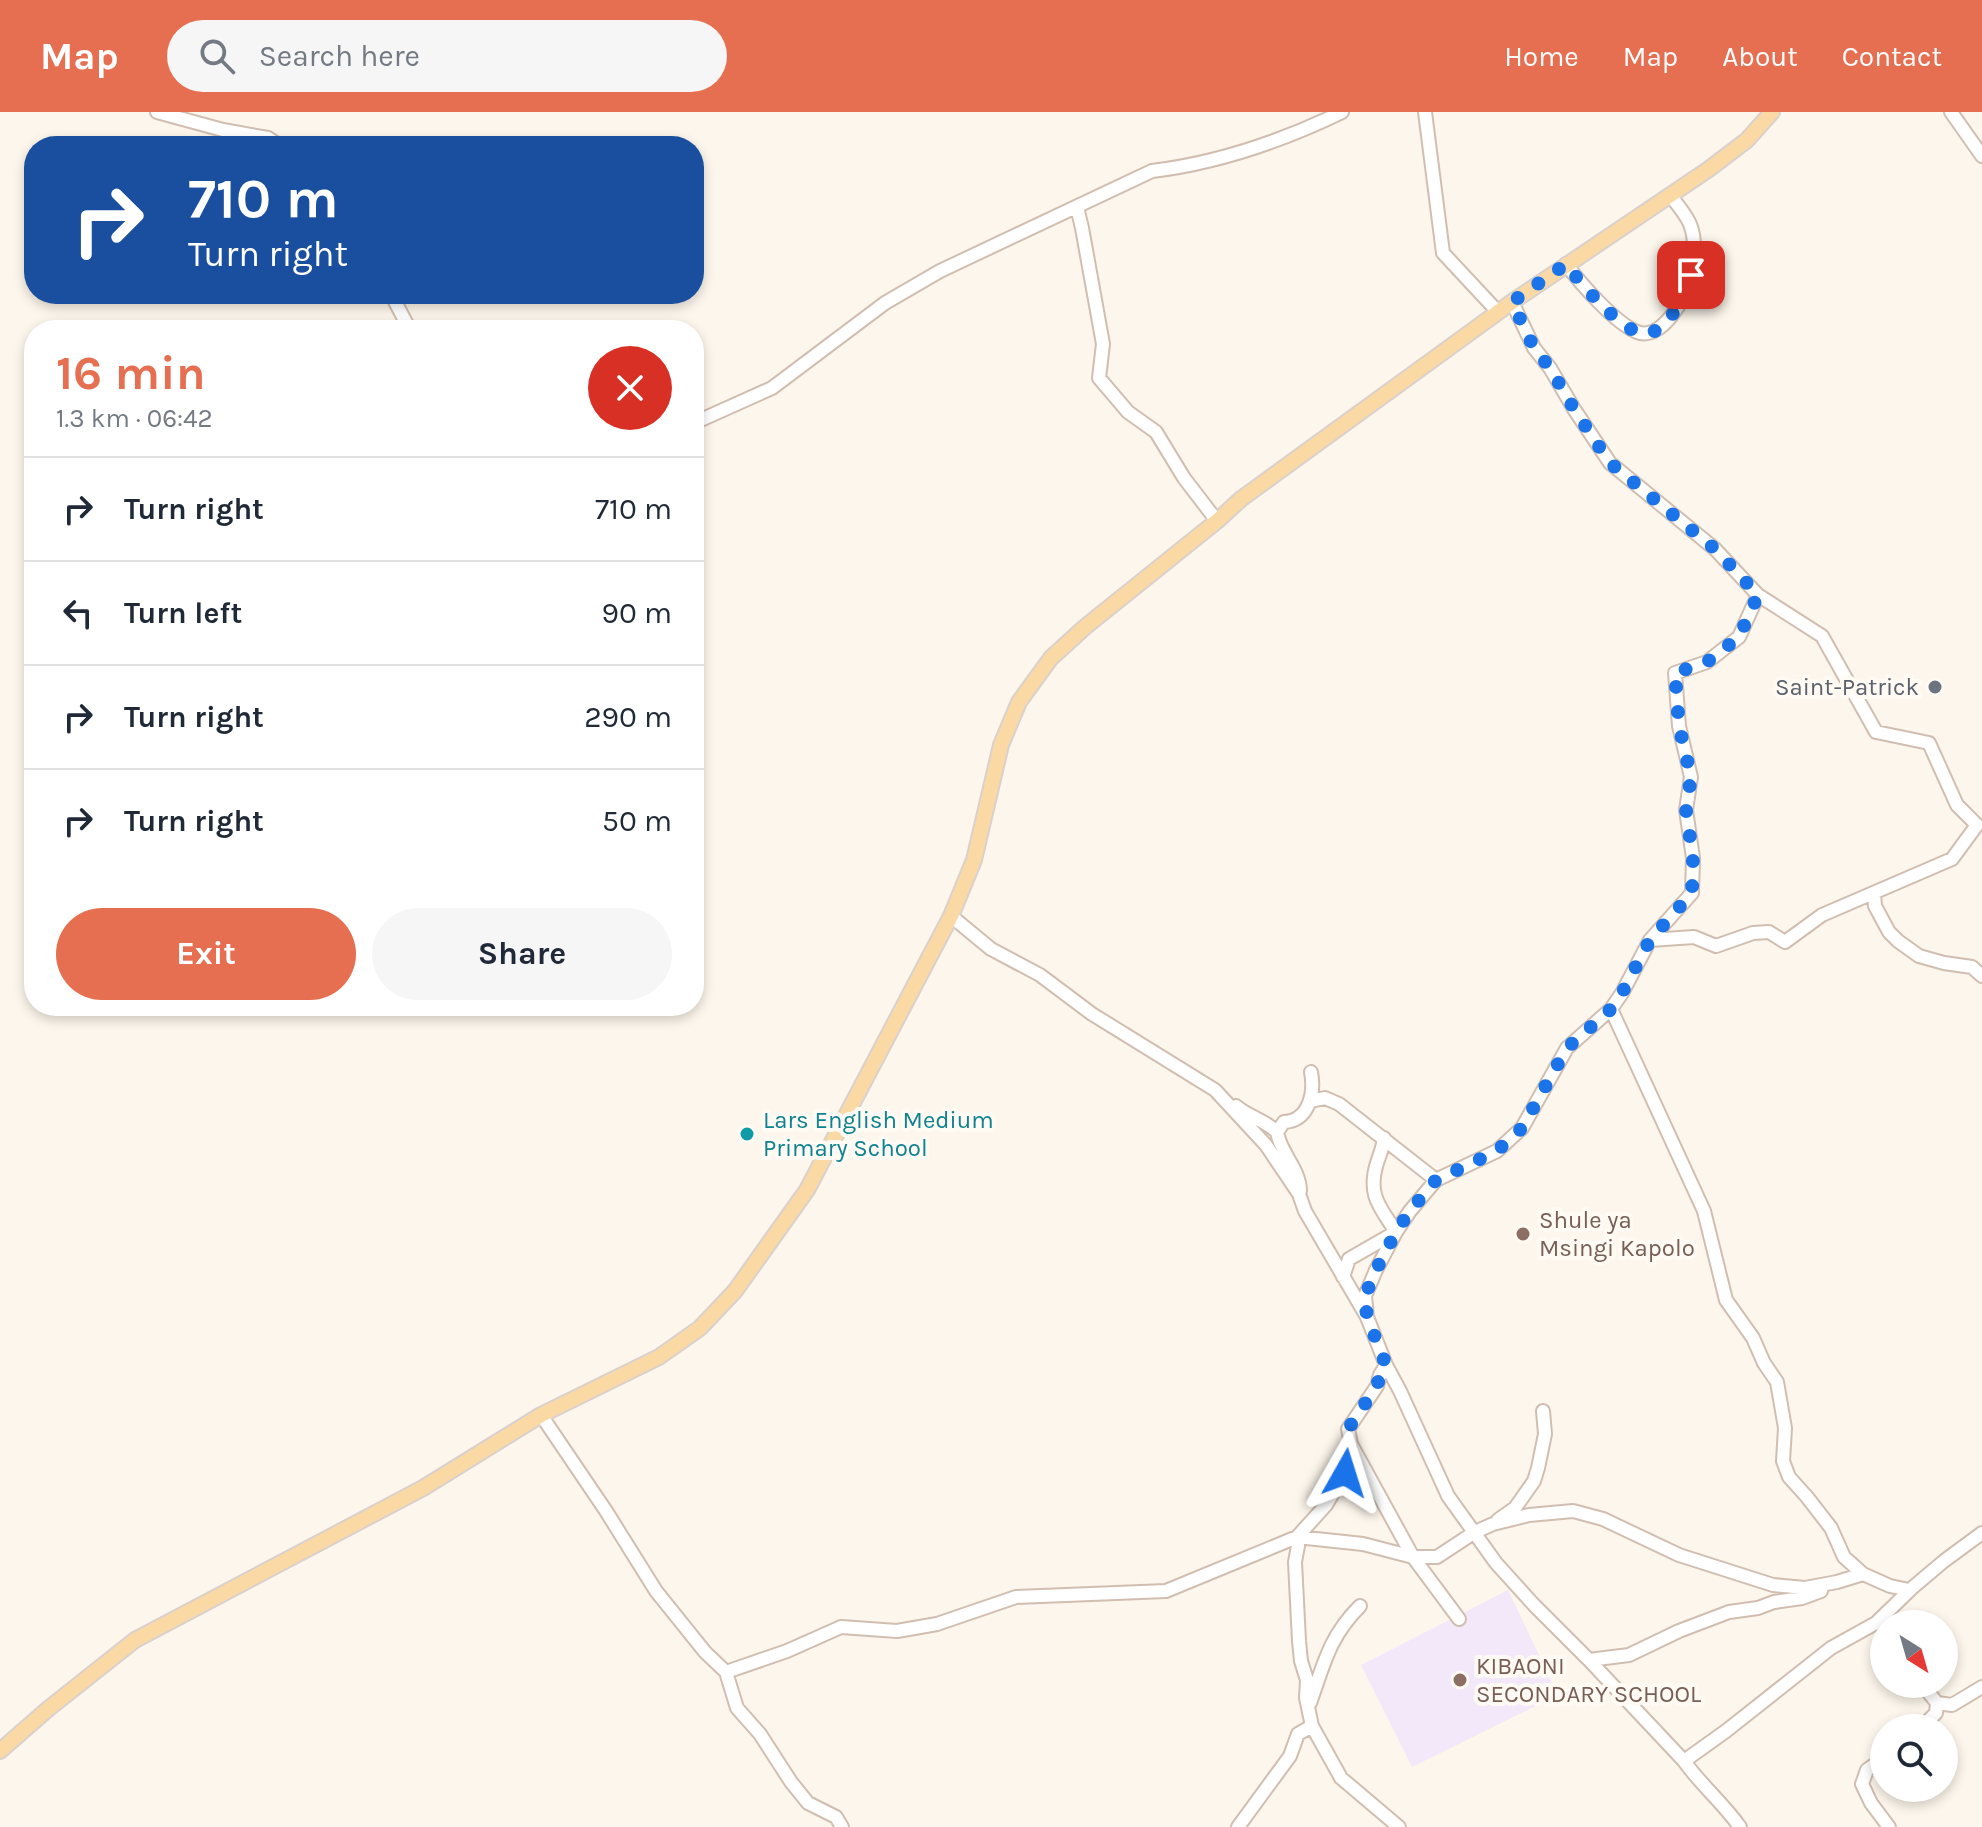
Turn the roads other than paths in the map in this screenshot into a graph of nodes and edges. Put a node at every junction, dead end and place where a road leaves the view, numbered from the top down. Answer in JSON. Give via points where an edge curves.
{"nodes":[{"id":1,"x":157,"y":112,"type":"edge"},
{"id":2,"x":1342,"y":112,"type":"edge"},
{"id":3,"x":1425,"y":112,"type":"edge"},
{"id":4,"x":1772,"y":112,"type":"edge"},
{"id":5,"x":1951,"y":112,"type":"edge"},
{"id":6,"x":257,"y":136,"type":"edge"},
{"id":7,"x":1982,"y":156,"type":"edge"},
{"id":8,"x":1671,"y":196,"type":"junction"},
{"id":9,"x":1077,"y":207,"type":"junction"},
{"id":10,"x":1566,"y":264,"type":"junction"},
{"id":11,"x":1512,"y":302,"type":"junction"},
{"id":12,"x":1498,"y":312,"type":"junction"},
{"id":13,"x":704,"y":419,"type":"edge"},
{"id":14,"x":1217,"y":521,"type":"junction"},
{"id":15,"x":1758,"y":595,"type":"junction"},
{"id":16,"x":1980,"y":824,"type":"edge"},
{"id":17,"x":1874,"y":893,"type":"junction"},
{"id":18,"x":951,"y":916,"type":"junction"},
{"id":19,"x":1650,"y":940,"type":"junction"},
{"id":20,"x":1982,"y":976,"type":"edge"},
{"id":21,"x":1611,"y":1009,"type":"junction"},
{"id":22,"x":1311,"y":1072,"type":"dead end"},
{"id":23,"x":1215,"y":1090,"type":"junction"},
{"id":24,"x":1310,"y":1101,"type":"junction"},
{"id":25,"x":1277,"y":1132,"type":"junction"},
{"id":26,"x":1384,"y":1138,"type":"junction"},
{"id":27,"x":1436,"y":1180,"type":"junction"},
{"id":28,"x":1299,"y":1194,"type":"junction"},
{"id":29,"x":1396,"y":1232,"type":"junction"},
{"id":30,"x":1356,"y":1253,"type":"junction"},
{"id":31,"x":1330,"y":1254,"type":"junction"},
{"id":32,"x":1343,"y":1277,"type":"junction"},
{"id":33,"x":1367,"y":1317,"type":"junction"},
{"id":34,"x":1386,"y":1365,"type":"junction"},
{"id":35,"x":1543,"y":1411,"type":"dead end"},
{"id":36,"x":541,"y":1415,"type":"junction"},
{"id":37,"x":1351,"y":1444,"type":"junction"},
{"id":38,"x":1493,"y":1524,"type":"junction"},
{"id":39,"x":1475,"y":1532,"type":"junction"},
{"id":40,"x":1982,"y":1533,"type":"edge"},
{"id":41,"x":1297,"y":1537,"type":"junction"},
{"id":42,"x":1413,"y":1557,"type":"junction"},
{"id":43,"x":1863,"y":1574,"type":"junction"},
{"id":44,"x":1837,"y":1582,"type":"junction"},
{"id":45,"x":1909,"y":1590,"type":"junction"},
{"id":46,"x":1360,"y":1606,"type":"dead end"},
{"id":47,"x":1894,"y":1610,"type":"edge"},
{"id":48,"x":1459,"y":1619,"type":"dead end"},
{"id":49,"x":1870,"y":1633,"type":"edge"},
{"id":50,"x":1589,"y":1660,"type":"junction"},
{"id":51,"x":726,"y":1672,"type":"junction"},
{"id":52,"x":1982,"y":1687,"type":"edge"},
{"id":53,"x":1933,"y":1698,"type":"edge"},
{"id":54,"x":1937,"y":1703,"type":"junction"},
{"id":55,"x":1309,"y":1706,"type":"junction"},
{"id":56,"x":1935,"y":1714,"type":"edge"},
{"id":57,"x":1312,"y":1726,"type":"junction"},
{"id":58,"x":0,"y":1751,"type":"edge"},
{"id":59,"x":1684,"y":1761,"type":"junction"},
{"id":60,"x":1870,"y":1768,"type":"edge"},
{"id":61,"x":1870,"y":1801,"type":"edge"},
{"id":62,"x":1871,"y":1802,"type":"edge"},
{"id":63,"x":842,"y":1827,"type":"edge"},
{"id":64,"x":1238,"y":1827,"type":"edge"},
{"id":65,"x":1399,"y":1827,"type":"edge"},
{"id":66,"x":1740,"y":1827,"type":"edge"},
{"id":67,"x":1889,"y":1827,"type":"edge"}],
"edges":[{"from":1,"to":6,"type":"street"},
{"from":2,"to":9,"type":"street","via":[[1241,153],[1152,171]]},
{"from":3,"to":12,"type":"street","via":[[1443,253]]},
{"from":4,"to":8,"type":"main road","via":[[1747,140]]},
{"from":5,"to":7,"type":"street"},
{"from":8,"to":10,"type":"main road"},
{"from":8,"to":10,"type":"street","via":[[1691,226],[1691,275],[1678,307],[1653,333],[1639,333],[1623,323]]},
{"from":9,"to":13,"type":"street","via":[[940,271],[885,303],[772,388]]},
{"from":9,"to":14,"type":"street","via":[[1103,344],[1099,378],[1128,412],[1156,432]]},
{"from":10,"to":11,"type":"main road"},
{"from":11,"to":12,"type":"main road"},
{"from":11,"to":15,"type":"street","via":[[1534,348],[1610,463],[1715,549]]},
{"from":12,"to":14,"type":"main road"},
{"from":14,"to":18,"type":"main road","via":[[1051,658],[1019,702],[1001,745],[974,860]]},
{"from":15,"to":16,"type":"street","via":[[1822,636],[1876,732],[1929,743],[1957,805]]},
{"from":15,"to":19,"type":"street","via":[[1739,637],[1707,662],[1675,673],[1679,726],[1691,777],[1686,810],[1692,893]]},
{"from":16,"to":17,"type":"street","via":[[1952,859]]},
{"from":17,"to":19,"type":"street","via":[[1822,915],[1785,942],[1769,932],[1716,946],[1694,937]]},
{"from":17,"to":20,"type":"street","via":[[1875,906],[1898,941],[1919,956],[1972,967]]},
{"from":18,"to":23,"type":"street","via":[[991,949],[1040,975],[1092,1014]]},
{"from":18,"to":36,"type":"main road","via":[[807,1190],[735,1291],[700,1328],[659,1357]]},
{"from":19,"to":21,"type":"street"},
{"from":21,"to":27,"type":"street","via":[[1567,1048],[1522,1128],[1497,1151]]},
{"from":21,"to":43,"type":"street","via":[[1704,1211],[1726,1300],[1777,1382],[1789,1477],[1831,1528],[1844,1557]]},
{"from":22,"to":24,"type":"street"},
{"from":23,"to":25,"type":"street"},
{"from":23,"to":28,"type":"street","via":[[1266,1145]]},
{"from":24,"to":25,"type":"street","via":[[1302,1115],[1284,1122]]},
{"from":24,"to":26,"type":"street","via":[[1325,1098],[1339,1104]]},
{"from":25,"to":28,"type":"street","via":[[1299,1181]]},
{"from":26,"to":27,"type":"street"},
{"from":26,"to":29,"type":"street","via":[[1373,1193]]},
{"from":27,"to":29,"type":"street"},
{"from":28,"to":31,"type":"street"},
{"from":29,"to":30,"type":"street"},
{"from":29,"to":33,"type":"street","via":[[1365,1296]]},
{"from":30,"to":31,"type":"street"},
{"from":30,"to":32,"type":"street"},
{"from":31,"to":32,"type":"street"},
{"from":32,"to":33,"type":"street"},
{"from":33,"to":34,"type":"street"},
{"from":34,"to":37,"type":"street","via":[[1348,1429]]},
{"from":34,"to":39,"type":"street","via":[[1448,1496]]},
{"from":35,"to":38,"type":"street","via":[[1545,1434],[1534,1481],[1515,1508]]},
{"from":36,"to":51,"type":"street","via":[[656,1591]]},
{"from":36,"to":58,"type":"main road","via":[[423,1488],[135,1640]]},
{"from":37,"to":41,"type":"street","via":[[1345,1473]]},
{"from":37,"to":42,"type":"street"},
{"from":38,"to":39,"type":"street"},
{"from":38,"to":44,"type":"street","via":[[1573,1511],[1603,1519],[1679,1555],[1773,1585],[1805,1588]]},
{"from":39,"to":42,"type":"street","via":[[1437,1557]]},
{"from":39,"to":50,"type":"street","via":[[1496,1563]]},
{"from":40,"to":45,"type":"street"},
{"from":41,"to":42,"type":"street","via":[[1363,1544]]},
{"from":41,"to":51,"type":"street","via":[[1166,1591],[1016,1597],[937,1624],[897,1631],[841,1627]]},
{"from":41,"to":55,"type":"street","via":[[1299,1641]]},
{"from":42,"to":48,"type":"street"},
{"from":43,"to":44,"type":"street"},
{"from":43,"to":45,"type":"street"},
{"from":44,"to":50,"type":"street","via":[[1802,1598],[1729,1612],[1629,1655]]},
{"from":45,"to":47,"type":"street"},
{"from":46,"to":55,"type":"street","via":[[1336,1634]]},
{"from":49,"to":59,"type":"street","via":[[1831,1648]]},
{"from":50,"to":59,"type":"street"},
{"from":51,"to":63,"type":"street","via":[[737,1708],[791,1782],[808,1803],[836,1817]]},
{"from":52,"to":54,"type":"street","via":[[1952,1705]]},
{"from":53,"to":54,"type":"street"},
{"from":54,"to":56,"type":"street"},
{"from":55,"to":57,"type":"street"},
{"from":57,"to":64,"type":"street","via":[[1298,1734],[1290,1756]]},
{"from":57,"to":65,"type":"street","via":[[1341,1778]]},
{"from":59,"to":66,"type":"street"},
{"from":60,"to":61,"type":"street","via":[[1862,1784]]},
{"from":62,"to":67,"type":"street"}]}
